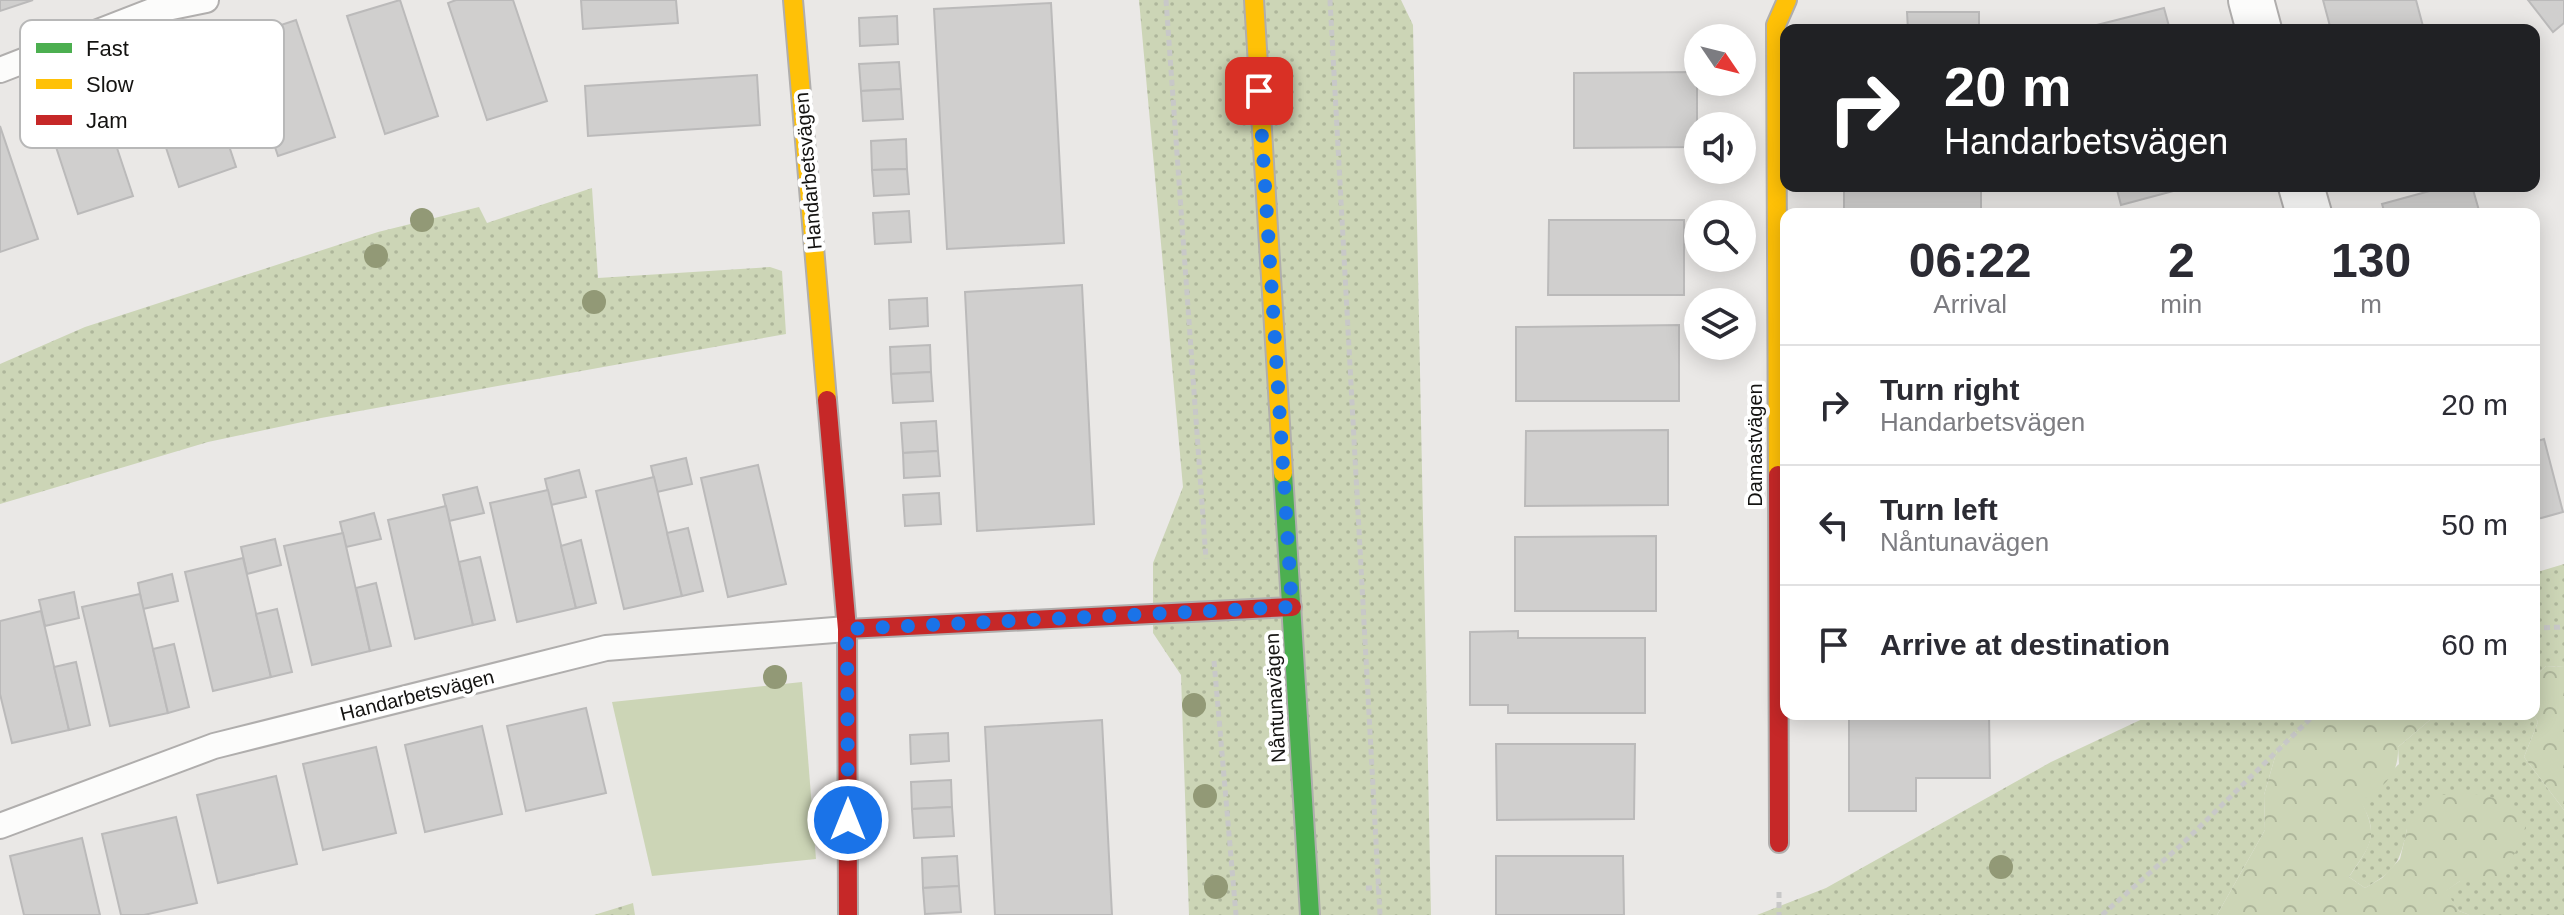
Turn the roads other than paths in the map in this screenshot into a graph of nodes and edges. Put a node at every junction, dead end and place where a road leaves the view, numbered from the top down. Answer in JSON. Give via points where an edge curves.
{"nodes":[{"id":1,"x":206,"y":0,"type":"edge"},
{"id":2,"x":793,"y":0,"type":"edge"},
{"id":3,"x":1254,"y":0,"type":"edge"},
{"id":4,"x":1787,"y":0,"type":"edge"},
{"id":5,"x":2251,"y":0,"type":"edge"},
{"id":6,"x":129,"y":20,"type":"edge"},
{"id":7,"x":2257,"y":24,"type":"edge"},
{"id":8,"x":20,"y":62,"type":"edge"},
{"id":9,"x":0,"y":70,"type":"edge"},
{"id":10,"x":1292,"y":607,"type":"junction"},
{"id":11,"x":847,"y":629,"type":"junction"},
{"id":12,"x":0,"y":826,"type":"edge"},
{"id":13,"x":1779,"y":843,"type":"dead end"},
{"id":14,"x":848,"y":915,"type":"edge"},
{"id":15,"x":1310,"y":915,"type":"edge"}],
"edges":[{"from":1,"to":6,"type":"lane"},
{"from":2,"to":11,"type":"street","name":"Handarbetsvägen"},
{"from":3,"to":10,"type":"street","name":"Nåntunavägen"},
{"from":4,"to":13,"type":"street","name":"Damastvägen","via":[[1776,25]]},
{"from":5,"to":7,"type":"street"},
{"from":8,"to":9,"type":"lane"},
{"from":10,"to":11,"type":"street","name":"Handarbetsvägen"},
{"from":10,"to":15,"type":"street","name":"Nåntunavägen"},
{"from":11,"to":12,"type":"lane","name":"Handarbetsvägen","via":[[606,648],[214,746]]},
{"from":11,"to":14,"type":"street","name":"Handarbetsvägen"}]}
